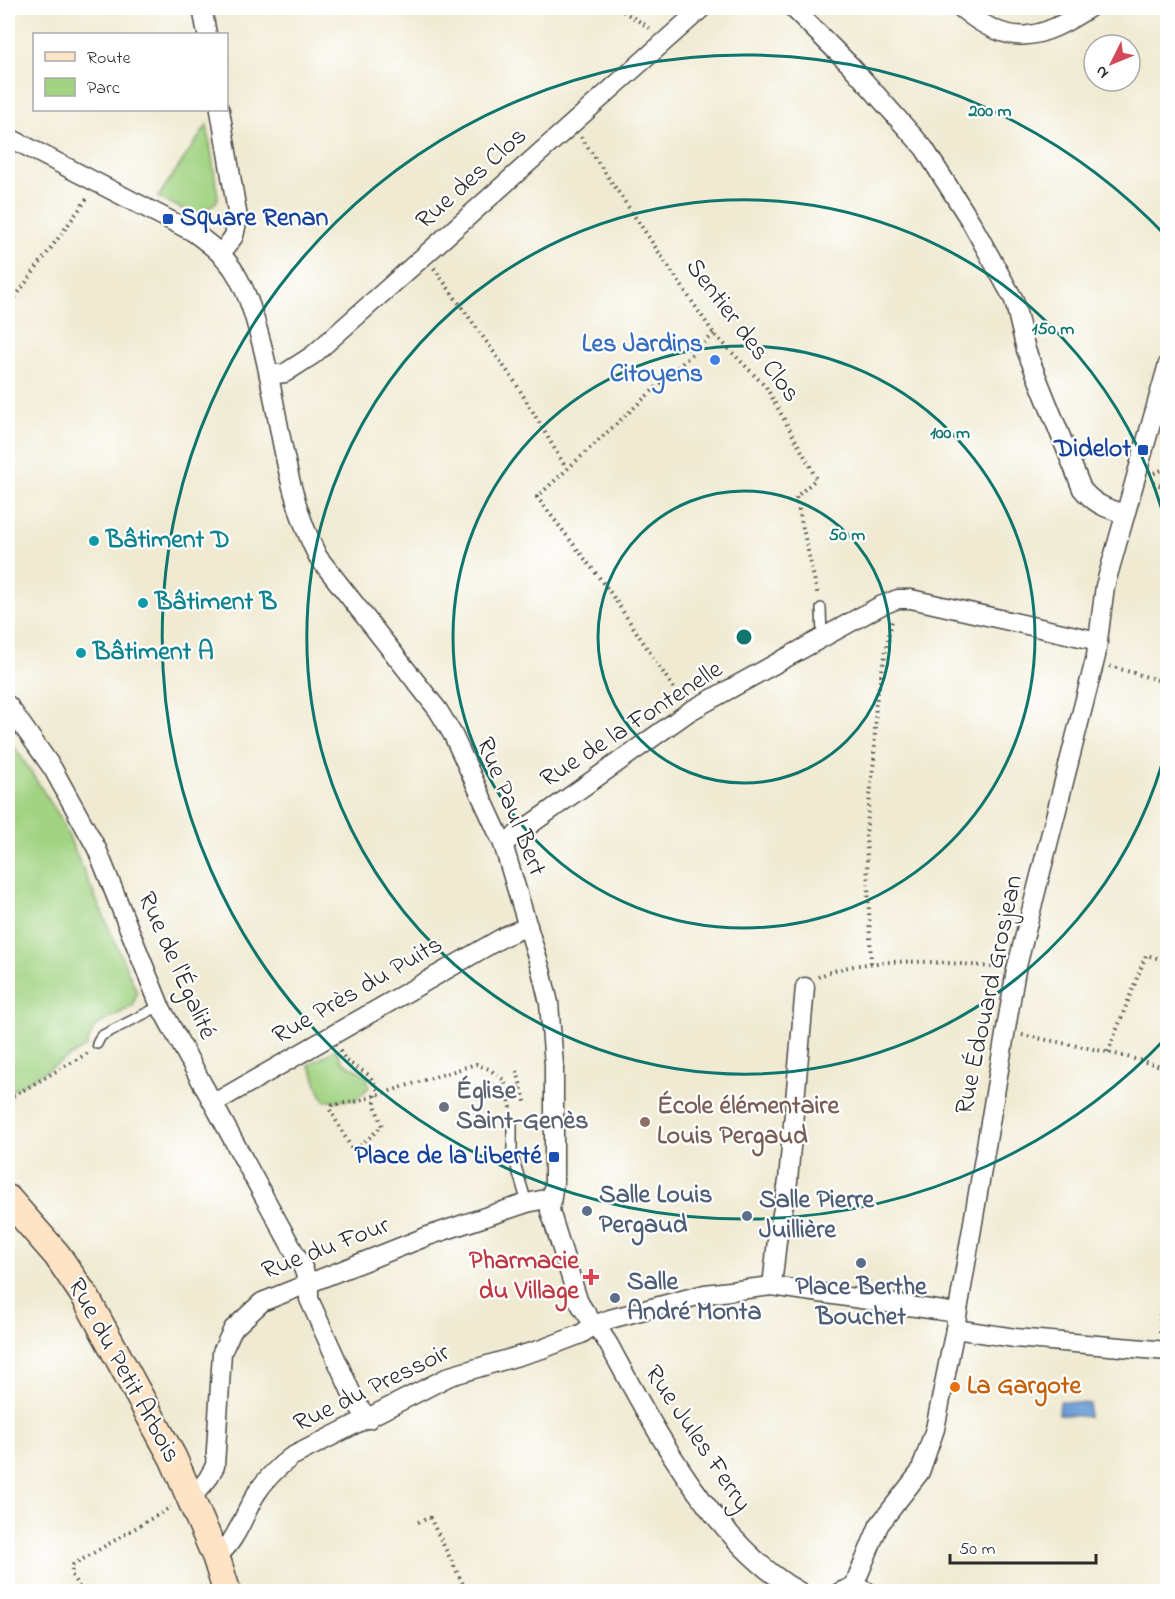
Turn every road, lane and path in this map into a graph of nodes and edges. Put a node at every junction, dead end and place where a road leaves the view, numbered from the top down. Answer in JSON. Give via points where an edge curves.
{"nodes":[{"id":1,"x":202,"y":8,"type":"edge"},
{"id":2,"x":618,"y":8,"type":"edge"},
{"id":3,"x":702,"y":8,"type":"edge"},
{"id":4,"x":793,"y":8,"type":"edge"},
{"id":5,"x":962,"y":8,"type":"edge"},
{"id":6,"x":1089,"y":8,"type":"edge"},
{"id":7,"x":207,"y":33,"type":"edge"},
{"id":8,"x":664,"y":42,"type":"junction"},
{"id":9,"x":220,"y":111,"type":"edge"},
{"id":10,"x":572,"y":124,"type":"junction"},
{"id":11,"x":8,"y":137,"type":"edge"},
{"id":12,"x":86,"y":200,"type":"dead end"},
{"id":13,"x":221,"y":254,"type":"junction"},
{"id":14,"x":425,"y":256,"type":"junction"},
{"id":15,"x":8,"y":307,"type":"edge"},
{"id":16,"x":714,"y":334,"type":"junction"},
{"id":17,"x":1167,"y":364,"type":"edge"},
{"id":18,"x":269,"y":375,"type":"junction"},
{"id":19,"x":566,"y":468,"type":"junction"},
{"id":20,"x":1140,"y":482,"type":"junction"},
{"id":21,"x":1167,"y":488,"type":"edge"},
{"id":22,"x":1125,"y":514,"type":"junction"},
{"id":23,"x":898,"y":599,"type":"junction"},
{"id":24,"x":821,"y":608,"type":"joint"},
{"id":25,"x":822,"y":638,"type":"junction"},
{"id":26,"x":1098,"y":641,"type":"junction"},
{"id":27,"x":1095,"y":661,"type":"junction"},
{"id":28,"x":1167,"y":683,"type":"edge"},
{"id":29,"x":668,"y":684,"type":"dead end"},
{"id":30,"x":8,"y":705,"type":"edge"},
{"id":31,"x":503,"y":844,"type":"junction"},
{"id":32,"x":528,"y":926,"type":"junction"},
{"id":33,"x":1167,"y":961,"type":"edge"},
{"id":34,"x":871,"y":963,"type":"junction"},
{"id":35,"x":1016,"y":970,"type":"junction"},
{"id":36,"x":805,"y":987,"type":"joint"},
{"id":37,"x":160,"y":1006,"type":"junction"},
{"id":38,"x":1006,"y":1032,"type":"junction"},
{"id":39,"x":333,"y":1035,"type":"junction"},
{"id":40,"x":97,"y":1044,"type":"joint"},
{"id":41,"x":1108,"y":1052,"type":"junction"},
{"id":42,"x":1167,"y":1068,"type":"edge"},
{"id":43,"x":518,"y":1071,"type":"dead end"},
{"id":44,"x":522,"y":1088,"type":"junction"},
{"id":45,"x":508,"y":1092,"type":"junction"},
{"id":46,"x":380,"y":1093,"type":"junction"},
{"id":47,"x":375,"y":1095,"type":"junction"},
{"id":48,"x":8,"y":1099,"type":"edge"},
{"id":49,"x":214,"y":1103,"type":"junction"},
{"id":50,"x":526,"y":1105,"type":"dead end"},
{"id":51,"x":512,"y":1123,"type":"joint"},
{"id":52,"x":550,"y":1198,"type":"junction"},
{"id":53,"x":8,"y":1199,"type":"edge"},
{"id":54,"x":527,"y":1203,"type":"junction"},
{"id":55,"x":309,"y":1284,"type":"junction"},
{"id":56,"x":772,"y":1286,"type":"junction"},
{"id":57,"x":1167,"y":1305,"type":"edge"},
{"id":58,"x":956,"y":1321,"type":"junction"},
{"id":59,"x":594,"y":1325,"type":"junction"},
{"id":60,"x":1163,"y":1345,"type":"edge"},
{"id":61,"x":369,"y":1419,"type":"junction"},
{"id":62,"x":191,"y":1498,"type":"junction"},
{"id":63,"x":418,"y":1522,"type":"dead end"},
{"id":64,"x":216,"y":1557,"type":"junction"},
{"id":65,"x":854,"y":1590,"type":"edge"},
{"id":66,"x":82,"y":1592,"type":"edge"},
{"id":67,"x":227,"y":1592,"type":"edge"},
{"id":68,"x":467,"y":1592,"type":"edge"},
{"id":69,"x":800,"y":1592,"type":"edge"}],
"edges":[{"from":1,"to":7,"type":"street"},
{"from":2,"to":8,"type":"path","via":[[653,30]]},
{"from":3,"to":8,"type":"street","name":"Rue des Clos"},
{"from":4,"to":22,"type":"street","via":[[865,81],[938,168],[1014,300],[1026,350],[1082,489],[1099,505]]},
{"from":5,"to":6,"type":"street","via":[[993,29],[1037,35],[1062,26]]},
{"from":8,"to":10,"type":"street","name":"Rue des Clos"},
{"from":9,"to":13,"type":"street","via":[[238,218],[234,236]]},
{"from":10,"to":14,"type":"street","name":"Rue des Clos"},
{"from":10,"to":16,"type":"path","name":"Sentier des Clos"},
{"from":11,"to":13,"type":"street","via":[[177,223]]},
{"from":12,"to":15,"type":"path"},
{"from":13,"to":18,"type":"street","name":"Rue Paul Bert","via":[[251,306]]},
{"from":14,"to":18,"type":"street","name":"Rue des Clos","via":[[313,355],[285,373]]},
{"from":14,"to":19,"type":"path","via":[[515,382]]},
{"from":16,"to":19,"type":"path"},
{"from":16,"to":24,"type":"path","name":"Sentier des Clos","via":[[766,387],[816,479],[796,497]]},
{"from":17,"to":20,"type":"street","name":"Rue Édouard Grosjean"},
{"from":18,"to":31,"type":"street","name":"Rue Paul Bert","via":[[291,486],[305,534],[318,557],[438,710]]},
{"from":19,"to":29,"type":"path","via":[[537,497],[608,589]]},
{"from":20,"to":21,"type":"path"},
{"from":20,"to":22,"type":"street","name":"Rue Édouard Grosjean"},
{"from":22,"to":26,"type":"street","name":"Rue Édouard Grosjean","via":[[1106,586]]},
{"from":23,"to":25,"type":"street","name":"Rue de la Fontenelle"},
{"from":23,"to":26,"type":"street","name":"Rue de la Fontenelle","via":[[911,598]]},
{"from":23,"to":34,"type":"path","via":[[876,702],[867,817]]},
{"from":24,"to":25,"type":"lane"},
{"from":25,"to":31,"type":"street","name":"Rue de la Fontenelle","via":[[690,711]]},
{"from":26,"to":27,"type":"street","name":"Rue Édouard Grosjean"},
{"from":27,"to":28,"type":"path"},
{"from":27,"to":35,"type":"street","name":"Rue Édouard Grosjean"},
{"from":30,"to":37,"type":"street","name":"Rue de l'Égalité","via":[[53,769],[97,849]]},
{"from":31,"to":32,"type":"street","name":"Rue Paul Bert"},
{"from":32,"to":39,"type":"street","name":"Rue Près du Puits"},
{"from":32,"to":52,"type":"street","name":"Rue Paul Bert","via":[[549,1003],[554,1065],[554,1182]]},
{"from":33,"to":41,"type":"path","via":[[1146,955]]},
{"from":34,"to":35,"type":"path","via":[[947,962]]},
{"from":34,"to":36,"type":"path","via":[[820,976]]},
{"from":35,"to":38,"type":"street","name":"Rue Édouard Grosjean"},
{"from":36,"to":56,"type":"street","via":[[788,1181]]},
{"from":37,"to":40,"type":"lane","via":[[101,1036]]},
{"from":37,"to":49,"type":"street","name":"Rue de l'Égalité"},
{"from":38,"to":41,"type":"path"},
{"from":38,"to":58,"type":"street","name":"Rue Édouard Grosjean"},
{"from":39,"to":46,"type":"path","via":[[342,1056],[369,1075]]},
{"from":39,"to":49,"type":"street","name":"Rue Près du Puits"},
{"from":40,"to":48,"type":"path","via":[[93,1050]]},
{"from":41,"to":42,"type":"path"},
{"from":43,"to":44,"type":"path"},
{"from":44,"to":45,"type":"path"},
{"from":44,"to":50,"type":"path"},
{"from":45,"to":46,"type":"path","via":[[499,1075],[476,1064]]},
{"from":45,"to":51,"type":"path"},
{"from":46,"to":47,"type":"path"},
{"from":47,"to":47,"type":"path","via":[[331,1107],[352,1149],[382,1126]]},
{"from":49,"to":55,"type":"street","name":"Rue de l'Égalité"},
{"from":51,"to":54,"type":"lane","via":[[512,1153]]},
{"from":52,"to":54,"type":"street","name":"Rue du Four"},
{"from":52,"to":59,"type":"street","via":[[551,1222],[573,1286],[584,1313]]},
{"from":53,"to":62,"type":"street","name":"Rue du Petit Arbois","via":[[57,1256],[86,1298]]},
{"from":54,"to":55,"type":"street","name":"Rue du Four","via":[[428,1236]]},
{"from":55,"to":61,"type":"street","name":"Rue de l'Égalité","via":[[309,1299],[356,1403]]},
{"from":55,"to":62,"type":"street","name":"Rue du Four","via":[[262,1302],[228,1335],[219,1364],[215,1466]]},
{"from":56,"to":58,"type":"street","name":"Rue du Pressoir"},
{"from":56,"to":59,"type":"street","name":"Rue du Pressoir","via":[[705,1293]]},
{"from":57,"to":60,"type":"path","via":[[1160,1305]]},
{"from":58,"to":60,"type":"street","name":"Rue du Pressoir","via":[[1015,1338]]},
{"from":58,"to":65,"type":"street","name":"Rue Édouard Grosjean","via":[[930,1446],[920,1472],[890,1509],[865,1554]]},
{"from":59,"to":61,"type":"street","name":"Rue du Pressoir","via":[[542,1349],[435,1382]]},
{"from":59,"to":69,"type":"street","name":"Rue Jules Ferry","via":[[708,1508],[746,1550]]},
{"from":61,"to":64,"type":"street","name":"Rue du Pressoir","via":[[281,1464],[257,1493],[226,1549]]},
{"from":62,"to":64,"type":"street","name":"Rue du Petit Arbois"},
{"from":62,"to":66,"type":"path","via":[[156,1514],[73,1565],[71,1574]]},
{"from":63,"to":68,"type":"path","via":[[430,1518]]},
{"from":64,"to":67,"type":"street","name":"Rue du Petit Arbois"}]}
